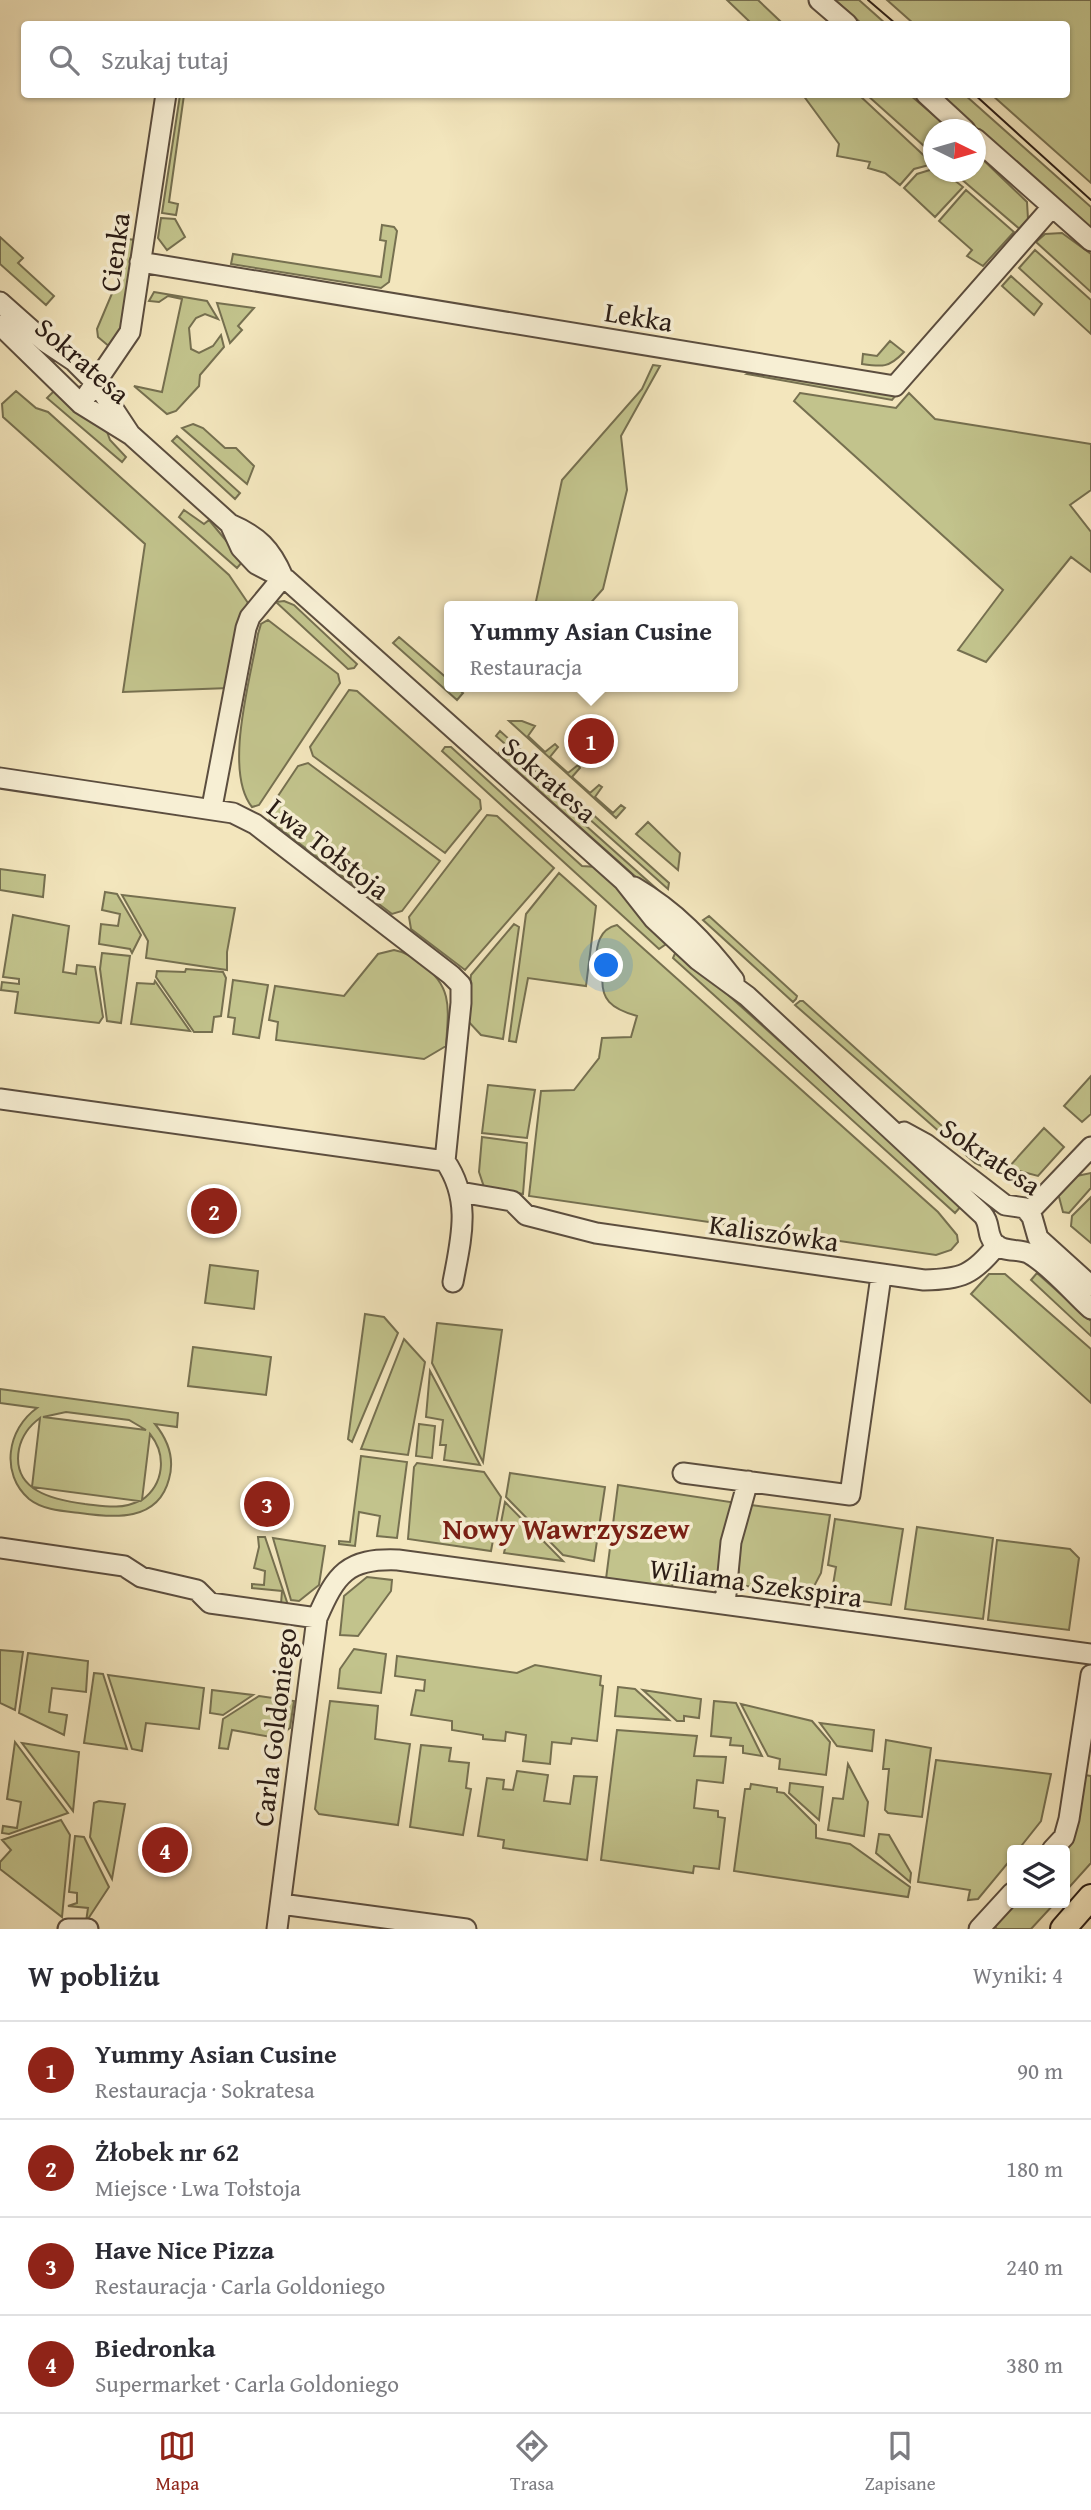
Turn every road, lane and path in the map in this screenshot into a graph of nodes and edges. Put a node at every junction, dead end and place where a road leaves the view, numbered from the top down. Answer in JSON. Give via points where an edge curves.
{"nodes":[{"id":1,"x":819,"y":0,"type":"edge"},
{"id":2,"x":844,"y":21,"type":"edge"},
{"id":3,"x":165,"y":98,"type":"edge"},
{"id":4,"x":930,"y":98,"type":"edge"},
{"id":5,"x":953,"y":119,"type":"edge"},
{"id":6,"x":986,"y":149,"type":"edge"},
{"id":7,"x":1052,"y":207,"type":"junction"},
{"id":8,"x":1091,"y":241,"type":"edge"},
{"id":9,"x":139,"y":262,"type":"junction"},
{"id":10,"x":0,"y":302,"type":"edge"},
{"id":11,"x":0,"y":325,"type":"edge"},
{"id":12,"x":96,"y":384,"type":"junction"},
{"id":13,"x":81,"y":404,"type":"junction"},
{"id":14,"x":131,"y":435,"type":"junction"},
{"id":15,"x":283,"y":577,"type":"junction"},
{"id":16,"x":0,"y":778,"type":"edge"},
{"id":17,"x":212,"y":807,"type":"junction"},
{"id":18,"x":0,"y":1099,"type":"edge"},
{"id":19,"x":876,"y":1114,"type":"junction"},
{"id":20,"x":1091,"y":1147,"type":"edge"},
{"id":21,"x":445,"y":1161,"type":"junction"},
{"id":22,"x":460,"y":1192,"type":"junction"},
{"id":23,"x":1004,"y":1205,"type":"junction"},
{"id":24,"x":989,"y":1221,"type":"junction"},
{"id":25,"x":1031,"y":1221,"type":"junction"},
{"id":26,"x":997,"y":1245,"type":"junction"},
{"id":27,"x":1019,"y":1249,"type":"junction"},
{"id":28,"x":881,"y":1276,"type":"junction"},
{"id":29,"x":453,"y":1282,"type":"dead end"},
{"id":30,"x":1091,"y":1286,"type":"edge"},
{"id":31,"x":1091,"y":1309,"type":"edge"},
{"id":32,"x":683,"y":1472,"type":"dead end"},
{"id":33,"x":748,"y":1481,"type":"junction"},
{"id":34,"x":0,"y":1548,"type":"edge"},
{"id":35,"x":372,"y":1559,"type":"joint"},
{"id":36,"x":725,"y":1604,"type":"junction"},
{"id":37,"x":317,"y":1618,"type":"junction"},
{"id":38,"x":1091,"y":1654,"type":"edge"},
{"id":39,"x":1091,"y":1675,"type":"edge"},
{"id":40,"x":1057,"y":1845,"type":"edge"},
{"id":41,"x":1091,"y":1897,"type":"edge"},
{"id":42,"x":1007,"y":1898,"type":"edge"},
{"id":43,"x":281,"y":1904,"type":"junction"},
{"id":44,"x":68,"y":1928,"type":"edge"},
{"id":45,"x":88,"y":1929,"type":"edge"},
{"id":46,"x":277,"y":1929,"type":"edge"},
{"id":47,"x":466,"y":1929,"type":"edge"},
{"id":48,"x":979,"y":1929,"type":"edge"},
{"id":49,"x":1063,"y":1929,"type":"edge"}],
"edges":[{"from":1,"to":2,"type":"street"},
{"from":3,"to":9,"type":"street","name":"Cienka"},
{"from":4,"to":5,"type":"street"},
{"from":6,"to":7,"type":"street"},
{"from":7,"to":8,"type":"street"},
{"from":7,"to":9,"type":"street","name":"Lekka","via":[[895,386]]},
{"from":9,"to":12,"type":"street","name":"Cienka","via":[[128,338]]},
{"from":10,"to":12,"type":"street","name":"Sokratesa"},
{"from":11,"to":13,"type":"street","name":"Sokratesa"},
{"from":12,"to":13,"type":"street","name":"Cienka"},
{"from":12,"to":14,"type":"street","name":"Sokratesa"},
{"from":13,"to":14,"type":"street","name":"Sokratesa"},
{"from":14,"to":15,"type":"street","name":"Sokratesa","via":[[230,524],[251,533],[269,549]]},
{"from":15,"to":17,"type":"street","via":[[246,628]]},
{"from":15,"to":19,"type":"street","name":"Sokratesa","via":[[624,881],[665,906],[710,949],[747,996]]},
{"from":16,"to":17,"type":"street"},
{"from":17,"to":21,"type":"street","name":"Lwa Tołstoja","via":[[255,824],[461,985]]},
{"from":18,"to":21,"type":"street"},
{"from":19,"to":23,"type":"street","name":"Sokratesa","via":[[926,1144]]},
{"from":19,"to":24,"type":"street","name":"Sokratesa"},
{"from":20,"to":25,"type":"street"},
{"from":21,"to":22,"type":"street"},
{"from":22,"to":28,"type":"street","name":"Kaliszówka","via":[[512,1201],[525,1215],[596,1233]]},
{"from":22,"to":29,"type":"street","via":[[465,1215]]},
{"from":23,"to":24,"type":"street"},
{"from":23,"to":25,"type":"street","name":"Sokratesa","via":[[1017,1205]]},
{"from":24,"to":26,"type":"street","name":"Sokratesa"},
{"from":25,"to":27,"type":"street","via":[[1028,1243]]},
{"from":25,"to":30,"type":"street","name":"Sokratesa","via":[[1048,1248]]},
{"from":26,"to":27,"type":"street"},
{"from":26,"to":28,"type":"street","name":"Kaliszówka","via":[[972,1272],[955,1279]]},
{"from":27,"to":31,"type":"street","via":[[1034,1256]]},
{"from":28,"to":33,"type":"street","via":[[850,1494]]},
{"from":32,"to":33,"type":"street"},
{"from":33,"to":36,"type":"street","via":[[731,1542]]},
{"from":34,"to":37,"type":"street","via":[[124,1566],[141,1577],[197,1590],[210,1602]]},
{"from":35,"to":36,"type":"street","name":"Wiliama Szekspira"},
{"from":35,"to":37,"type":"street","name":"Carla Goldoniego","via":[[347,1567],[330,1588]]},
{"from":36,"to":38,"type":"street","name":"Wiliama Szekspira"},
{"from":37,"to":43,"type":"street","name":"Carla Goldoniego"},
{"from":39,"to":40,"type":"street","via":[[1069,1819]]},
{"from":41,"to":49,"type":"main road"},
{"from":42,"to":48,"type":"street"},
{"from":43,"to":46,"type":"street","name":"Carla Goldoniego"},
{"from":43,"to":47,"type":"street"},
{"from":44,"to":45,"type":"street"}]}
